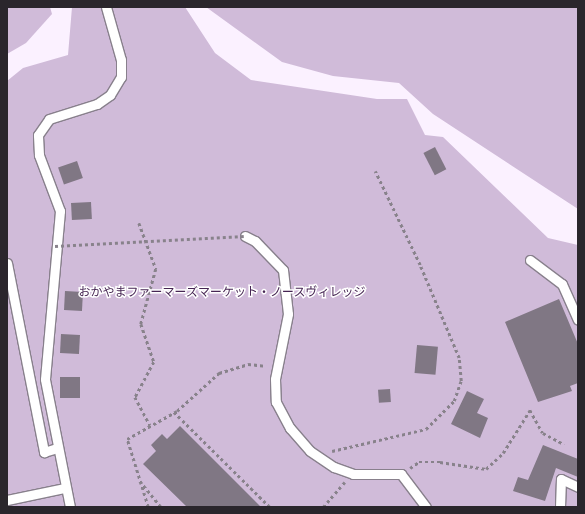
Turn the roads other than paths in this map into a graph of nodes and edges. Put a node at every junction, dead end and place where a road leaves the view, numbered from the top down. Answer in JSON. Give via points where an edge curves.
{"nodes":[{"id":1,"x":106,"y":7,"type":"edge"},
{"id":2,"x":244,"y":236,"type":"road end"},
{"id":3,"x":530,"y":260,"type":"dead end"},
{"id":4,"x":7,"y":263,"type":"edge"},
{"id":5,"x":578,"y":320,"type":"edge"},
{"id":6,"x":57,"y":448,"type":"junction"},
{"id":7,"x":578,"y":487,"type":"edge"},
{"id":8,"x":64,"y":488,"type":"junction"},
{"id":9,"x":7,"y":500,"type":"edge"},
{"id":10,"x":70,"y":507,"type":"edge"},
{"id":11,"x":426,"y":507,"type":"edge"},
{"id":12,"x":560,"y":507,"type":"edge"}],
"edges":[{"from":1,"to":6,"type":"lane","via":[[121,60],[121,77],[110,95],[97,104],[50,119],[38,135],[39,155],[60,212],[44,379]]},
{"from":2,"to":11,"type":"lane","via":[[255,241],[283,270],[288,314],[276,367],[276,402],[290,428],[315,454],[349,472],[401,474]]},
{"from":3,"to":5,"type":"lane","via":[[562,284]]},
{"from":4,"to":6,"type":"lane","via":[[44,452]]},
{"from":6,"to":8,"type":"lane"},
{"from":7,"to":12,"type":"lane","via":[[561,479]]},
{"from":8,"to":9,"type":"lane"},
{"from":8,"to":10,"type":"lane"}]}
